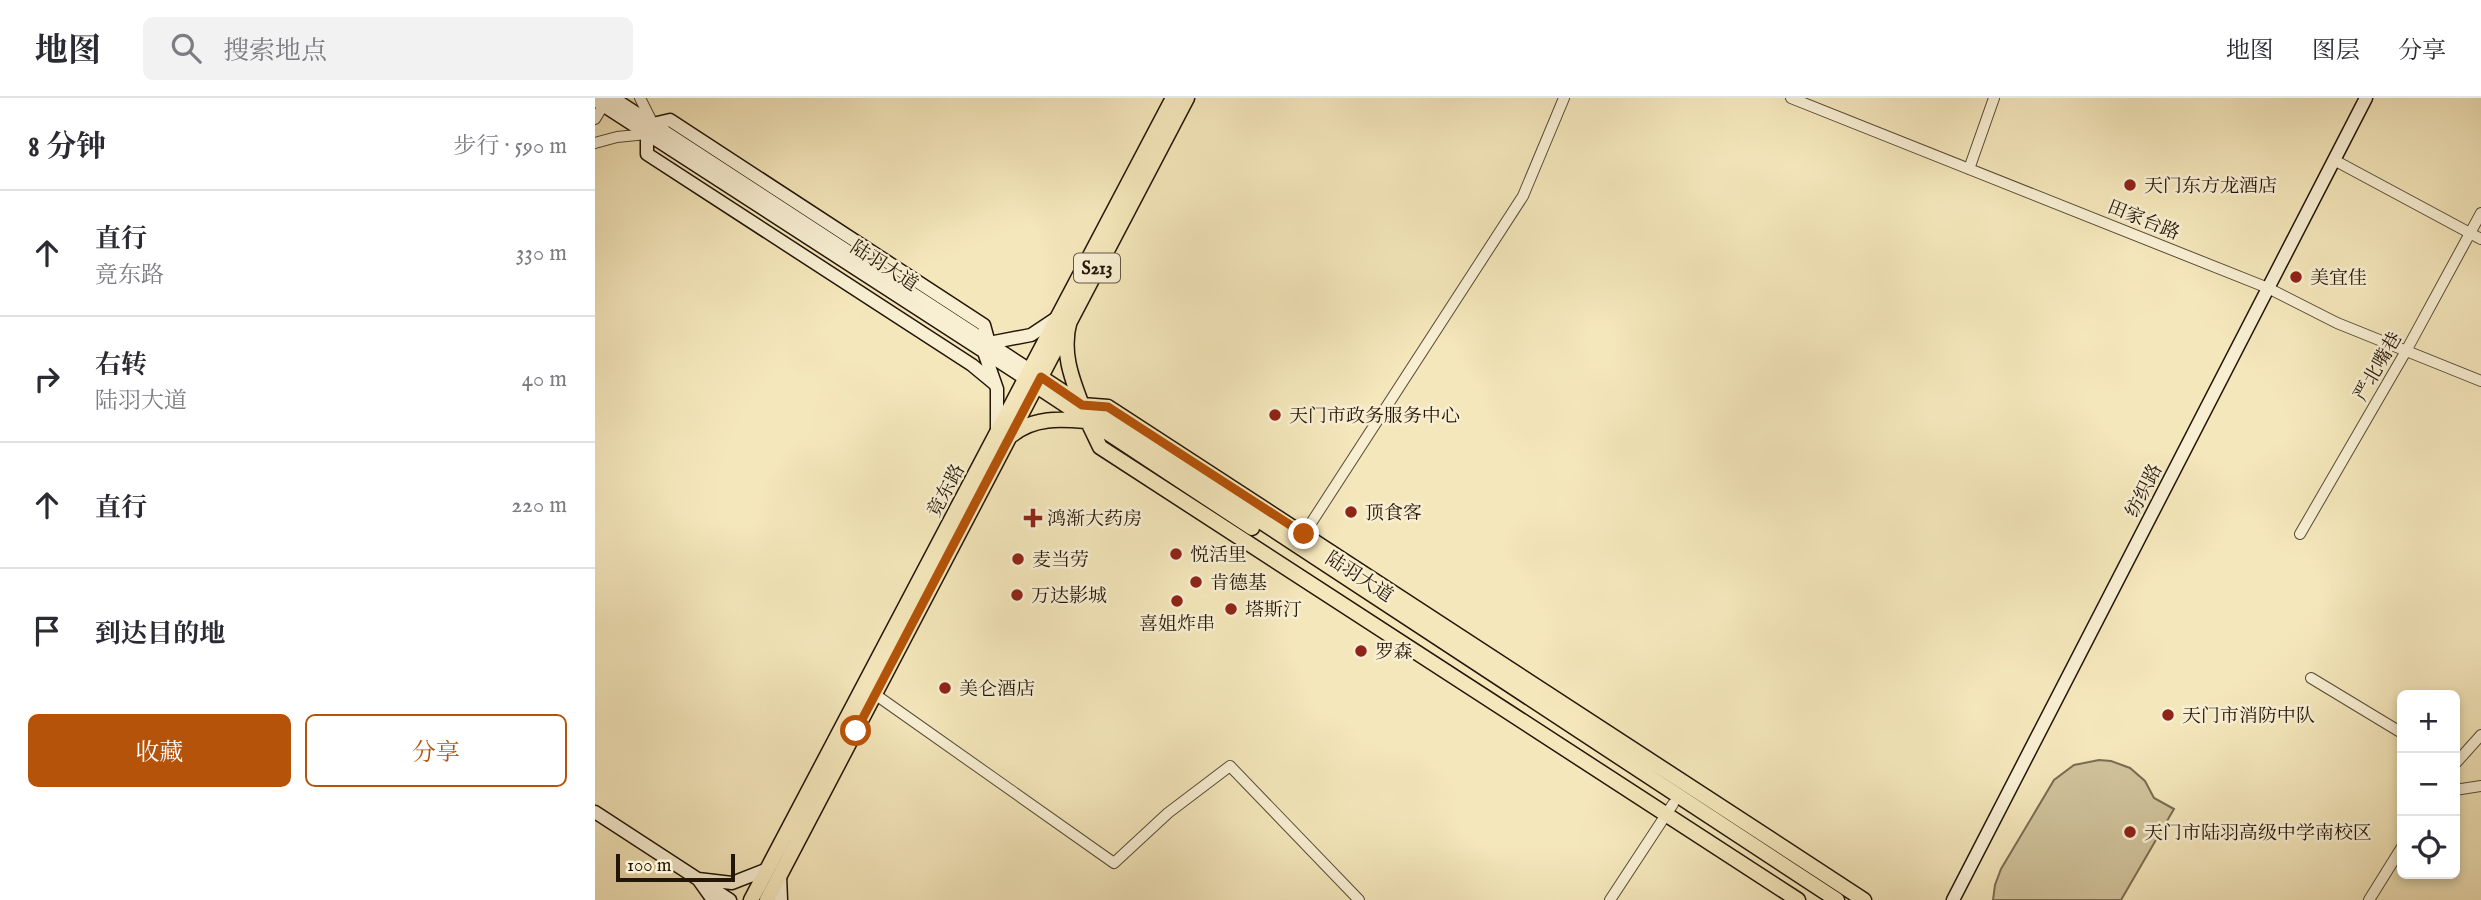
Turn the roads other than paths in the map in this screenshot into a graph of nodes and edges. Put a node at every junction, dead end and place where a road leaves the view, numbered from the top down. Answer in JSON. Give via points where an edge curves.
{"nodes":[{"id":1,"x":640,"y":98,"type":"edge"},
{"id":2,"x":1173,"y":98,"type":"edge"},
{"id":3,"x":1187,"y":98,"type":"edge"},
{"id":4,"x":1564,"y":98,"type":"edge"},
{"id":5,"x":1791,"y":98,"type":"edge"},
{"id":6,"x":1994,"y":98,"type":"edge"},
{"id":7,"x":2366,"y":98,"type":"edge"},
{"id":8,"x":603,"y":100,"type":"edge"},
{"id":9,"x":595,"y":119,"type":"edge"},
{"id":10,"x":650,"y":129,"type":"junction"},
{"id":11,"x":595,"y":143,"type":"edge"},
{"id":12,"x":2334,"y":160,"type":"junction"},
{"id":13,"x":1969,"y":169,"type":"junction"},
{"id":14,"x":2481,"y":213,"type":"edge"},
{"id":15,"x":2469,"y":234,"type":"junction"},
{"id":16,"x":2481,"y":239,"type":"edge"},
{"id":17,"x":2268,"y":288,"type":"junction"},
{"id":18,"x":1065,"y":317,"type":"junction"},
{"id":19,"x":986,"y":348,"type":"junction"},
{"id":20,"x":2406,"y":351,"type":"junction"},
{"id":21,"x":1033,"y":378,"type":"junction"},
{"id":22,"x":2481,"y":381,"type":"edge"},
{"id":23,"x":995,"y":384,"type":"junction"},
{"id":24,"x":1082,"y":405,"type":"junction"},
{"id":25,"x":1088,"y":421,"type":"junction"},
{"id":26,"x":1003,"y":435,"type":"junction"},
{"id":27,"x":1304,"y":534,"type":"junction"},
{"id":28,"x":2300,"y":534,"type":"dead end"},
{"id":29,"x":2311,"y":678,"type":"dead end"},
{"id":30,"x":876,"y":695,"type":"junction"},
{"id":31,"x":2397,"y":730,"type":"edge"},
{"id":32,"x":2481,"y":735,"type":"edge"},
{"id":33,"x":2460,"y":758,"type":"edge"},
{"id":34,"x":2481,"y":786,"type":"edge"},
{"id":35,"x":2460,"y":789,"type":"edge"},
{"id":36,"x":1669,"y":809,"type":"junction"},
{"id":37,"x":595,"y":812,"type":"edge"},
{"id":38,"x":2397,"y":855,"type":"edge"},
{"id":39,"x":774,"y":872,"type":"junction"},
{"id":40,"x":698,"y":879,"type":"junction"},
{"id":41,"x":713,"y":900,"type":"edge"},
{"id":42,"x":730,"y":900,"type":"edge"},
{"id":43,"x":751,"y":900,"type":"edge"},
{"id":44,"x":767,"y":900,"type":"edge"},
{"id":45,"x":781,"y":900,"type":"edge"},
{"id":46,"x":1359,"y":900,"type":"edge"},
{"id":47,"x":1610,"y":900,"type":"edge"},
{"id":48,"x":1798,"y":900,"type":"edge"},
{"id":49,"x":1822,"y":900,"type":"edge"},
{"id":50,"x":1837,"y":900,"type":"edge"},
{"id":51,"x":1864,"y":900,"type":"edge"},
{"id":52,"x":1953,"y":900,"type":"edge"},
{"id":53,"x":2369,"y":900,"type":"edge"}],
"edges":[{"from":1,"to":10,"type":"street"},
{"from":2,"to":18,"type":"main road","name":"竟东路","number":"S213"},
{"from":3,"to":18,"type":"main road","name":"竟东路","number":"S213"},
{"from":4,"to":27,"type":"street","via":[[1524,196]]},
{"from":5,"to":13,"type":"street","name":"田家台路"},
{"from":6,"to":13,"type":"street"},
{"from":7,"to":12,"type":"street","name":"纺织路"},
{"from":8,"to":9,"type":"street"},
{"from":8,"to":10,"type":"street","name":"陆羽大道"},
{"from":10,"to":11,"type":"street"},
{"from":10,"to":19,"type":"street","name":"陆羽大道"},
{"from":10,"to":23,"type":"street","via":[[647,154]]},
{"from":12,"to":15,"type":"street"},
{"from":12,"to":17,"type":"street","name":"纺织路"},
{"from":13,"to":17,"type":"street","name":"田家台路"},
{"from":14,"to":15,"type":"street","name":"严北嘴巷"},
{"from":15,"to":16,"type":"street"},
{"from":15,"to":20,"type":"street","name":"严北嘴巷"},
{"from":17,"to":20,"type":"street","name":"田家台路"},
{"from":17,"to":52,"type":"street","name":"纺织路"},
{"from":18,"to":19,"type":"street","via":[[1031,335]]},
{"from":18,"to":21,"type":"main road","name":"竟东路","number":"S213"},
{"from":18,"to":24,"type":"main road","via":[[1071,378]]},
{"from":19,"to":21,"type":"street","name":"陆羽大道"},
{"from":19,"to":23,"type":"street"},
{"from":20,"to":22,"type":"street","name":"田家台路"},
{"from":20,"to":28,"type":"street","name":"严北嘴巷"},
{"from":21,"to":24,"type":"main road","name":"陆羽大道"},
{"from":21,"to":25,"type":"main road","name":"陆羽大道"},
{"from":21,"to":26,"type":"main road","name":"竟东路","number":"S213"},
{"from":23,"to":26,"type":"street"},
{"from":24,"to":27,"type":"main road","via":[[1108,407]]},
{"from":24,"to":50,"type":"main road","name":"陆羽大道"},
{"from":25,"to":26,"type":"main road","via":[[1041,421]]},
{"from":25,"to":36,"type":"main road","via":[[1100,447]]},
{"from":26,"to":30,"type":"main road","name":"竟东路","number":"S213"},
{"from":26,"to":39,"type":"main road","name":"竟东路","number":"S213"},
{"from":27,"to":51,"type":"main road"},
{"from":29,"to":31,"type":"street"},
{"from":30,"to":39,"type":"main road","name":"竟东路","number":"S213"},
{"from":30,"to":46,"type":"street","via":[[1114,863],[1168,813],[1230,766]]},
{"from":32,"to":33,"type":"street"},
{"from":34,"to":35,"type":"street"},
{"from":36,"to":47,"type":"street"},
{"from":36,"to":48,"type":"main road"},
{"from":36,"to":49,"type":"main road"},
{"from":37,"to":40,"type":"street"},
{"from":38,"to":53,"type":"street"},
{"from":39,"to":40,"type":"street","via":[[732,883]]},
{"from":39,"to":43,"type":"main road","name":"竟东路","number":"S213"},
{"from":39,"to":44,"type":"main road","name":"竟东路","number":"S213"},
{"from":39,"to":45,"type":"street"},
{"from":40,"to":41,"type":"street"},
{"from":40,"to":42,"type":"street"}]}
